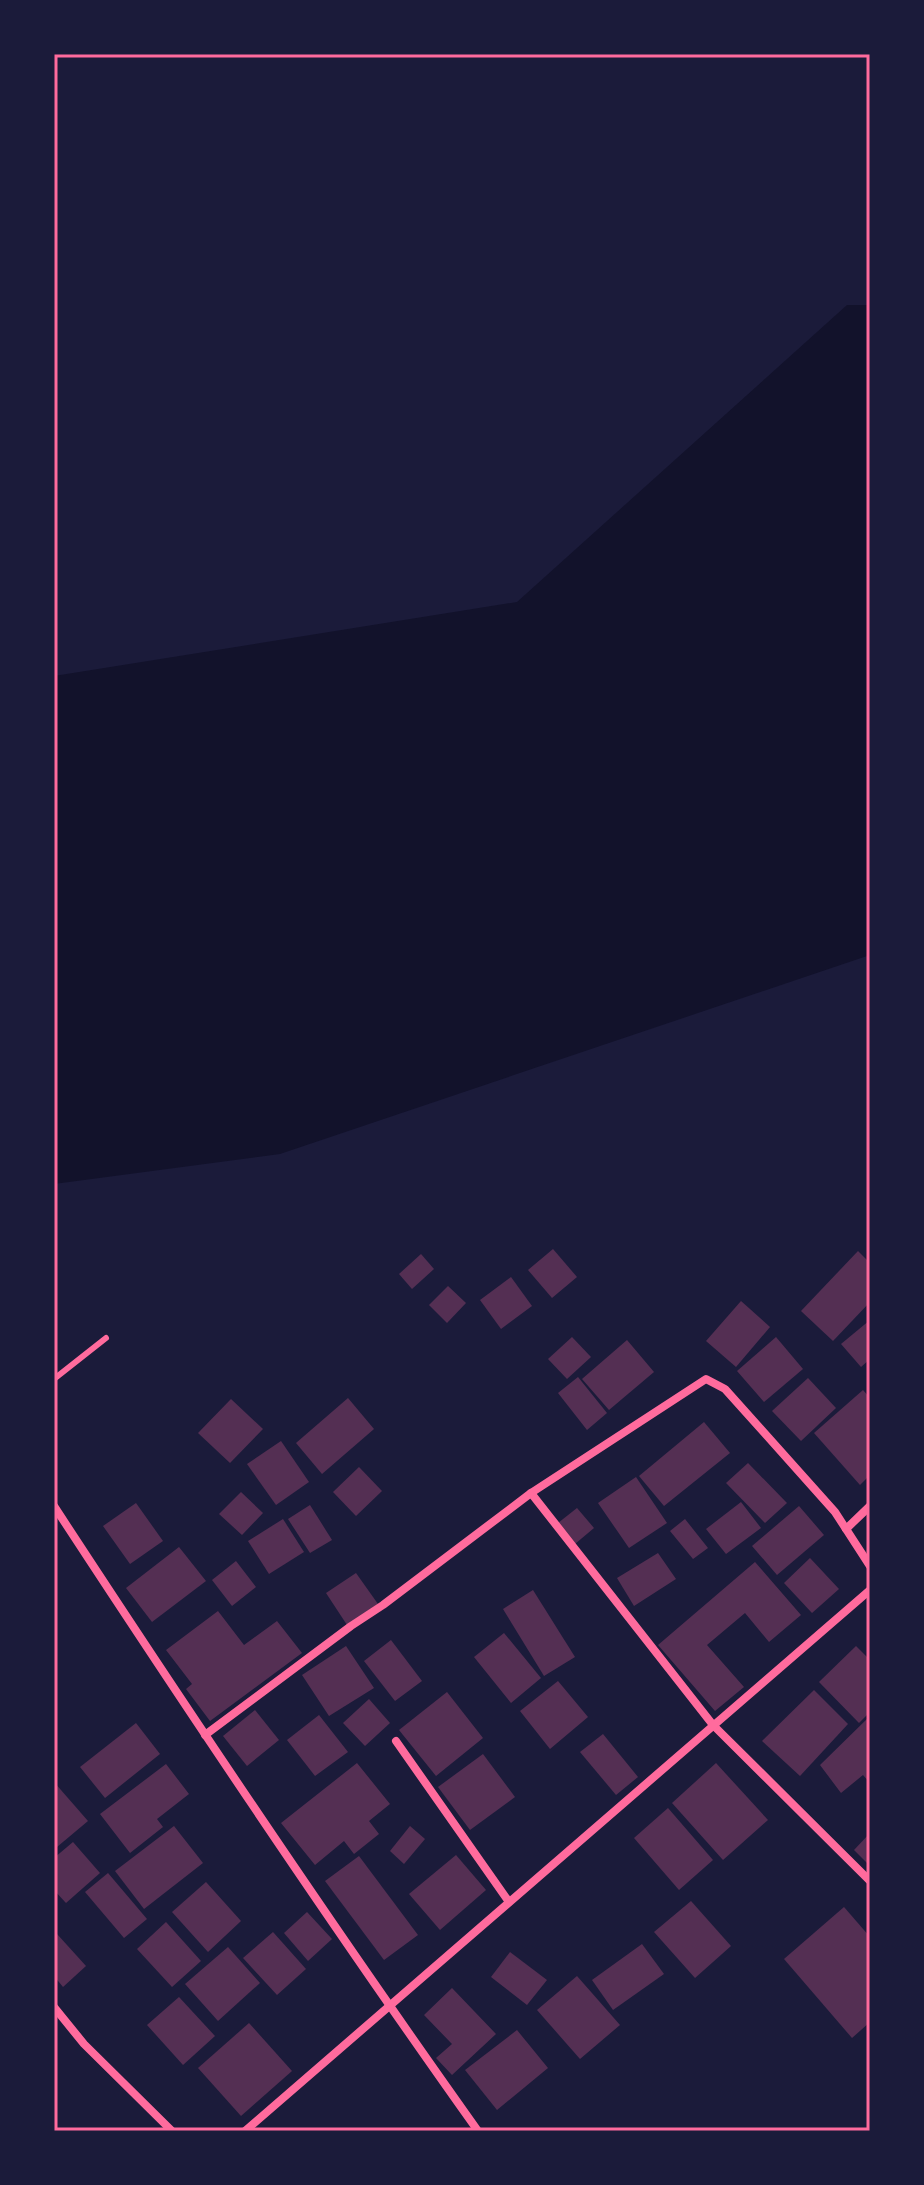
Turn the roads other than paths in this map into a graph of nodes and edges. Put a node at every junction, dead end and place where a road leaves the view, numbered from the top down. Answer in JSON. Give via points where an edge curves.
{"nodes":[{"id":1,"x":106,"y":1338,"type":"dead end"},
{"id":2,"x":54,"y":1379,"type":"edge"},
{"id":3,"x":531,"y":1493,"type":"junction"},
{"id":4,"x":54,"y":1506,"type":"edge"},
{"id":5,"x":870,"y":1506,"type":"edge"},
{"id":6,"x":846,"y":1529,"type":"junction"},
{"id":7,"x":870,"y":1566,"type":"edge"},
{"id":8,"x":870,"y":1590,"type":"edge"},
{"id":9,"x":713,"y":1725,"type":"junction"},
{"id":10,"x":205,"y":1735,"type":"junction"},
{"id":11,"x":396,"y":1741,"type":"dead end"},
{"id":12,"x":870,"y":1881,"type":"edge"},
{"id":13,"x":509,"y":1902,"type":"junction"},
{"id":14,"x":389,"y":2006,"type":"junction"},
{"id":15,"x":54,"y":2007,"type":"edge"},
{"id":16,"x":172,"y":2131,"type":"edge"},
{"id":17,"x":245,"y":2131,"type":"edge"},
{"id":18,"x":478,"y":2131,"type":"edge"}],
"edges":[{"from":1,"to":2,"type":"lane"},
{"from":3,"to":6,"type":"street","via":[[706,1379],[725,1389]]},
{"from":3,"to":9,"type":"street"},
{"from":3,"to":10,"type":"street"},
{"from":4,"to":10,"type":"street"},
{"from":5,"to":6,"type":"street"},
{"from":6,"to":7,"type":"street"},
{"from":8,"to":9,"type":"street"},
{"from":9,"to":12,"type":"street"},
{"from":9,"to":13,"type":"street"},
{"from":10,"to":14,"type":"street"},
{"from":11,"to":13,"type":"street"},
{"from":13,"to":14,"type":"street"},
{"from":14,"to":17,"type":"street"},
{"from":14,"to":18,"type":"street"},
{"from":15,"to":16,"type":"street"}]}
